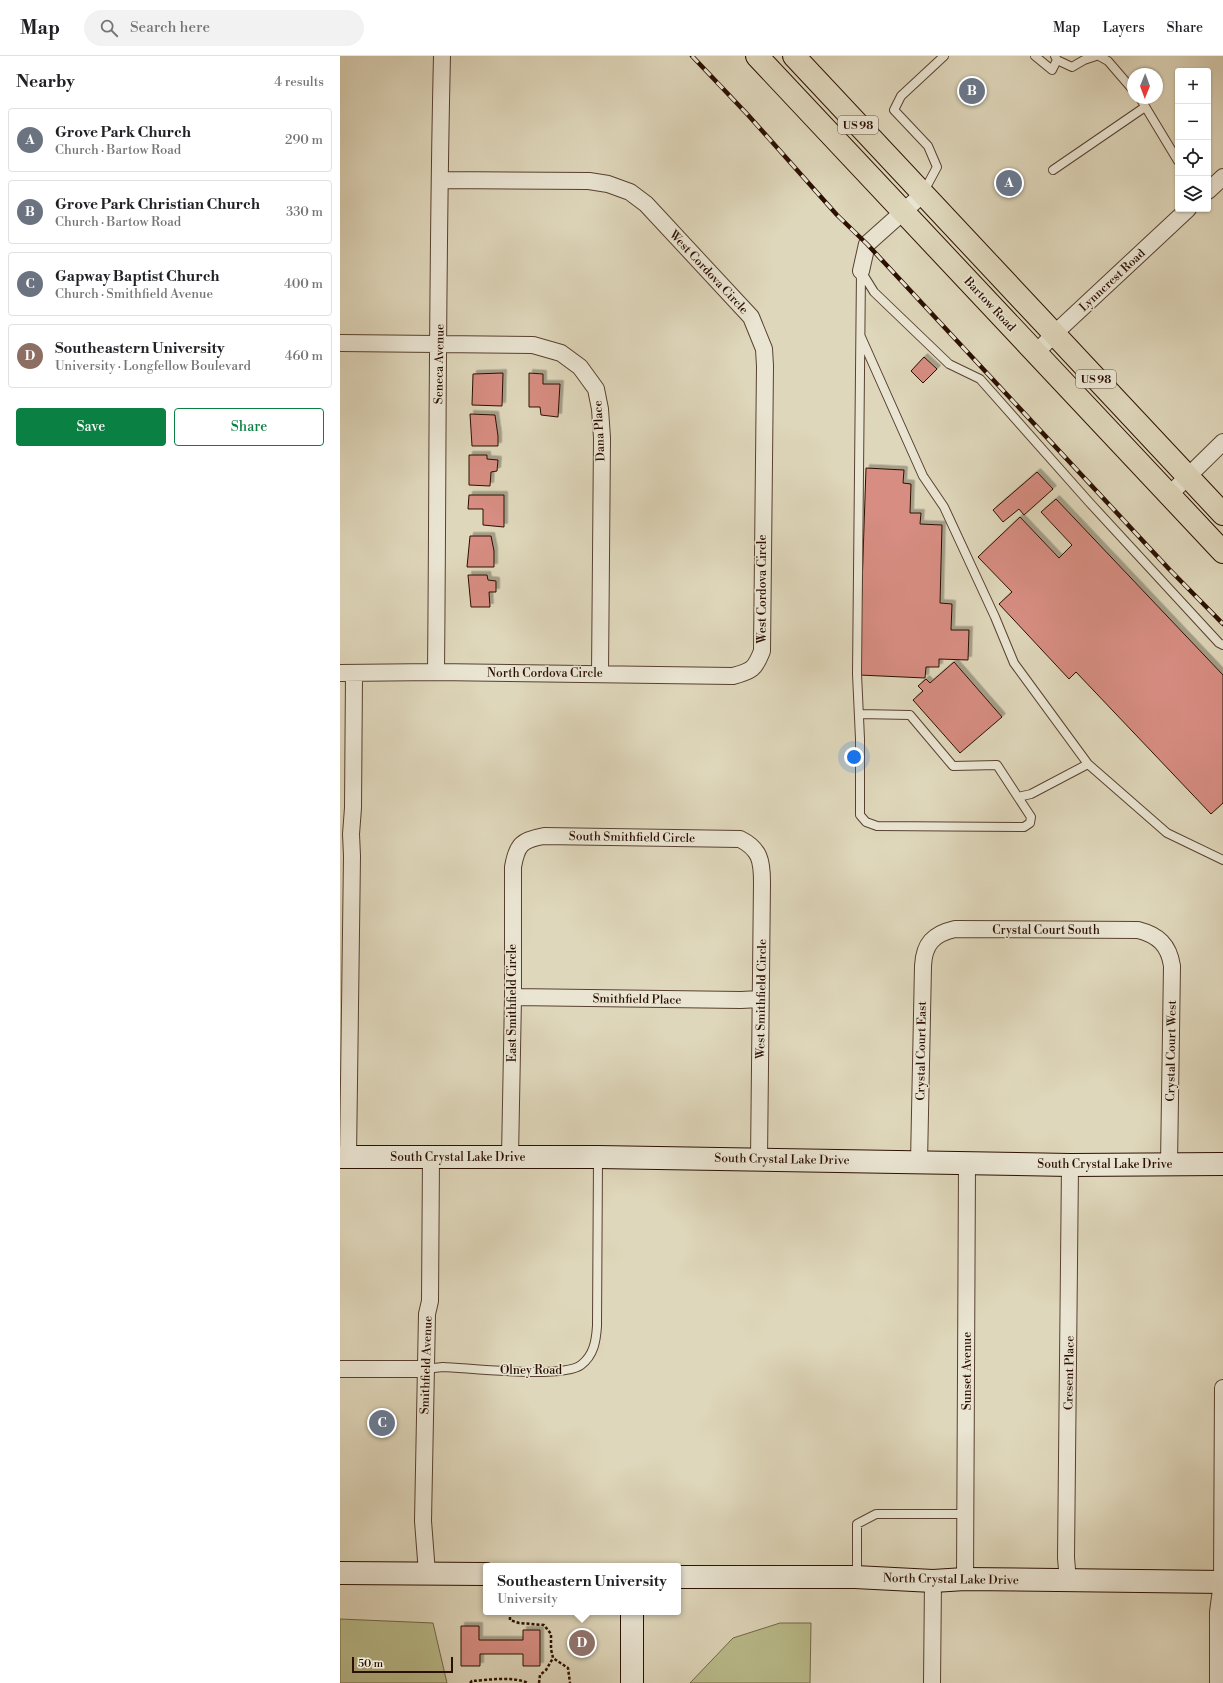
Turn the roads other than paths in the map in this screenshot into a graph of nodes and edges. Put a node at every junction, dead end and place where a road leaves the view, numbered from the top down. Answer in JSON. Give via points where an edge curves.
{"nodes":[{"id":1,"x":442,"y":56,"type":"edge"},
{"id":2,"x":757,"y":56,"type":"edge"},
{"id":3,"x":794,"y":56,"type":"edge"},
{"id":4,"x":944,"y":56,"type":"edge"},
{"id":5,"x":1035,"y":56,"type":"edge"},
{"id":6,"x":1098,"y":56,"type":"edge"},
{"id":7,"x":1056,"y":58,"type":"edge"},
{"id":8,"x":1127,"y":83,"type":"edge"},
{"id":9,"x":1144,"y":104,"type":"edge"},
{"id":10,"x":1146,"y":107,"type":"junction"},
{"id":11,"x":1175,"y":156,"type":"edge"},
{"id":12,"x":1053,"y":170,"type":"dead end"},
{"id":13,"x":1223,"y":177,"type":"edge"},
{"id":14,"x":441,"y":180,"type":"junction"},
{"id":15,"x":1211,"y":188,"type":"edge"},
{"id":16,"x":923,"y":194,"type":"junction"},
{"id":17,"x":902,"y":211,"type":"junction"},
{"id":18,"x":1185,"y":212,"type":"edge"},
{"id":19,"x":861,"y":271,"type":"junction"},
{"id":20,"x":860,"y":334,"type":"junction"},
{"id":21,"x":1054,"y":334,"type":"junction"},
{"id":22,"x":340,"y":343,"type":"edge"},
{"id":23,"x":438,"y":344,"type":"junction"},
{"id":24,"x":1036,"y":353,"type":"junction"},
{"id":25,"x":1223,"y":442,"type":"edge"},
{"id":26,"x":1187,"y":476,"type":"junction"},
{"id":27,"x":1169,"y":495,"type":"junction"},
{"id":28,"x":1223,"y":514,"type":"edge"},
{"id":29,"x":1223,"y":552,"type":"edge"},
{"id":30,"x":1223,"y":644,"type":"edge"},
{"id":31,"x":436,"y":672,"type":"junction"},
{"id":32,"x":749,"y":672,"type":"joint"},
{"id":33,"x":347,"y":673,"type":"edge"},
{"id":34,"x":600,"y":674,"type":"junction"},
{"id":35,"x":860,"y":714,"type":"junction"},
{"id":36,"x":1088,"y":764,"type":"junction"},
{"id":37,"x":1018,"y":797,"type":"junction"},
{"id":38,"x":345,"y":834,"type":"edge"},
{"id":39,"x":749,"y":843,"type":"joint"},
{"id":40,"x":518,"y":850,"type":"joint"},
{"id":41,"x":1223,"y":860,"type":"edge"},
{"id":42,"x":931,"y":942,"type":"joint"},
{"id":43,"x":1161,"y":942,"type":"joint"},
{"id":44,"x":345,"y":996,"type":"edge"},
{"id":45,"x":513,"y":997,"type":"junction"},
{"id":46,"x":760,"y":999,"type":"junction"},
{"id":47,"x":344,"y":1157,"type":"edge"},
{"id":48,"x":431,"y":1157,"type":"junction"},
{"id":49,"x":510,"y":1157,"type":"junction"},
{"id":50,"x":598,"y":1157,"type":"junction"},
{"id":51,"x":759,"y":1159,"type":"junction"},
{"id":52,"x":919,"y":1162,"type":"junction"},
{"id":53,"x":967,"y":1163,"type":"junction"},
{"id":54,"x":1070,"y":1164,"type":"junction"},
{"id":55,"x":1169,"y":1164,"type":"junction"},
{"id":56,"x":1223,"y":1164,"type":"edge"},
{"id":57,"x":340,"y":1369,"type":"edge"},
{"id":58,"x":425,"y":1369,"type":"junction"},
{"id":59,"x":1223,"y":1388,"type":"edge"},
{"id":60,"x":966,"y":1514,"type":"junction"},
{"id":61,"x":340,"y":1573,"type":"edge"},
{"id":62,"x":427,"y":1573,"type":"junction"},
{"id":63,"x":483,"y":1574,"type":"edge"},
{"id":64,"x":681,"y":1577,"type":"edge"},
{"id":65,"x":857,"y":1577,"type":"junction"},
{"id":66,"x":965,"y":1579,"type":"junction"},
{"id":67,"x":933,"y":1581,"type":"junction"},
{"id":68,"x":1068,"y":1581,"type":"junction"},
{"id":69,"x":1223,"y":1582,"type":"edge"},
{"id":70,"x":632,"y":1615,"type":"edge"},
{"id":71,"x":632,"y":1683,"type":"edge"},
{"id":72,"x":932,"y":1683,"type":"edge"},
{"id":73,"x":1218,"y":1683,"type":"edge"}],
"edges":[{"from":1,"to":14,"type":"street","name":"Seneca Avenue"},
{"from":2,"to":17,"type":"main road","name":"Bartow Road","number":"US 98"},
{"from":3,"to":16,"type":"main road","number":"US 98"},
{"from":4,"to":16,"type":"lane","via":[[902,96],[894,110],[928,146],[937,167]]},
{"from":5,"to":7,"type":"lane","via":[[1052,70]]},
{"from":6,"to":7,"type":"lane","via":[[1072,67]]},
{"from":6,"to":8,"type":"lane","via":[[1108,61]]},
{"from":9,"to":10,"type":"lane"},
{"from":10,"to":11,"type":"lane"},
{"from":10,"to":12,"type":"lane"},
{"from":13,"to":15,"type":"street"},
{"from":14,"to":23,"type":"street","name":"Seneca Avenue"},
{"from":14,"to":32,"type":"street","name":"West Cordova Circle","via":[[589,181],[608,184],[630,192],[646,204],[751,317],[764,349],[765,366],[762,651],[757,664]]},
{"from":16,"to":17,"type":"street"},
{"from":16,"to":21,"type":"main road","number":"US 98"},
{"from":17,"to":19,"type":"street","via":[[867,244]]},
{"from":17,"to":24,"type":"main road","name":"Bartow Road","number":"US 98"},
{"from":18,"to":21,"type":"street","name":"Lynncrest Road"},
{"from":19,"to":20,"type":"lane"},
{"from":19,"to":30,"type":"lane","via":[[874,292],[949,364],[980,379],[1088,502],[1219,644]]},
{"from":20,"to":35,"type":"lane"},
{"from":20,"to":36,"type":"lane","via":[[923,476],[944,507],[1014,663]]},
{"from":21,"to":24,"type":"street","name":"Lynncrest Road"},
{"from":21,"to":26,"type":"main road","number":"US 98"},
{"from":22,"to":23,"type":"street","name":"Dana Place"},
{"from":23,"to":31,"type":"street","name":"Seneca Avenue"},
{"from":23,"to":34,"type":"street","name":"Dana Place","via":[[533,345],[561,353],[580,367],[596,389],[602,438]]},
{"from":24,"to":27,"type":"main road","name":"Bartow Road","number":"US 98"},
{"from":25,"to":26,"type":"street"},
{"from":26,"to":27,"type":"street"},
{"from":26,"to":28,"type":"main road","number":"US 98"},
{"from":27,"to":29,"type":"main road","name":"Bartow Road","number":"US 98"},
{"from":31,"to":33,"type":"street","name":"North Cordova Circle"},
{"from":31,"to":34,"type":"street","name":"North Cordova Circle"},
{"from":32,"to":34,"type":"street","name":"North Cordova Circle","via":[[733,676]]},
{"from":33,"to":38,"type":"street","via":[[353,801]]},
{"from":35,"to":37,"type":"lane","via":[[910,715],[953,766],[996,766]]},
{"from":35,"to":37,"type":"lane","via":[[860,815],[866,822],[877,826],[1024,827],[1030,823],[1031,817]]},
{"from":36,"to":37,"type":"lane","via":[[1031,794]]},
{"from":36,"to":41,"type":"lane","via":[[1167,833]]},
{"from":38,"to":44,"type":"street","via":[[352,856]]},
{"from":39,"to":40,"type":"street","name":"South Smithfield Circle","via":[[740,839],[544,836],[528,839]]},
{"from":39,"to":46,"type":"street","name":"West Smithfield Circle","via":[[762,863]]},
{"from":40,"to":45,"type":"street","name":"East Smithfield Circle","via":[[513,866]]},
{"from":42,"to":43,"type":"street","name":"Crystal Court South","via":[[942,932],[955,929],[1138,930],[1150,933]]},
{"from":42,"to":52,"type":"street","name":"Crystal Court East","via":[[924,954],[923,966]]},
{"from":43,"to":55,"type":"street","name":"Crystal Court West","via":[[1171,957],[1172,966]]},
{"from":44,"to":47,"type":"street"},
{"from":45,"to":46,"type":"street","name":"Smithfield Place"},
{"from":45,"to":49,"type":"street","name":"East Smithfield Circle"},
{"from":46,"to":51,"type":"street","name":"West Smithfield Circle"},
{"from":47,"to":48,"type":"street","name":"South Crystal Lake Drive"},
{"from":48,"to":49,"type":"street","name":"South Crystal Lake Drive"},
{"from":48,"to":58,"type":"street","name":"Smithfield Avenue","via":[[430,1301],[427,1314]]},
{"from":49,"to":50,"type":"street","name":"South Crystal Lake Drive"},
{"from":50,"to":51,"type":"street","name":"South Crystal Lake Drive"},
{"from":50,"to":58,"type":"lane","name":"Olney Road","via":[[598,1326],[596,1344],[589,1356],[580,1365],[571,1369],[552,1371],[443,1367]]},
{"from":51,"to":52,"type":"street","name":"South Crystal Lake Drive"},
{"from":52,"to":53,"type":"street","name":"South Crystal Lake Drive"},
{"from":53,"to":54,"type":"street","name":"South Crystal Lake Drive"},
{"from":53,"to":60,"type":"street","name":"Sunset Avenue"},
{"from":54,"to":55,"type":"street","name":"South Crystal Lake Drive"},
{"from":54,"to":68,"type":"street","name":"Cresent Place","via":[[1066,1558]]},
{"from":55,"to":56,"type":"street","name":"South Crystal Lake Drive"},
{"from":57,"to":58,"type":"street","name":"Olney Road"},
{"from":58,"to":62,"type":"street","name":"Smithfield Avenue","via":[[423,1521]]},
{"from":59,"to":69,"type":"street"},
{"from":60,"to":65,"type":"lane","via":[[876,1514],[857,1524]]},
{"from":60,"to":66,"type":"street","name":"Sunset Avenue"},
{"from":61,"to":62,"type":"street"},
{"from":62,"to":63,"type":"street"},
{"from":64,"to":65,"type":"street","name":"North Crystal Lake Drive"},
{"from":65,"to":67,"type":"street","name":"North Crystal Lake Drive"},
{"from":66,"to":67,"type":"street","name":"North Crystal Lake Drive"},
{"from":66,"to":68,"type":"street","name":"North Crystal Lake Drive"},
{"from":67,"to":72,"type":"street"},
{"from":68,"to":69,"type":"street","name":"North Crystal Lake Drive"},
{"from":69,"to":73,"type":"street","via":[[1218,1612]]},
{"from":70,"to":71,"type":"street"}]}
